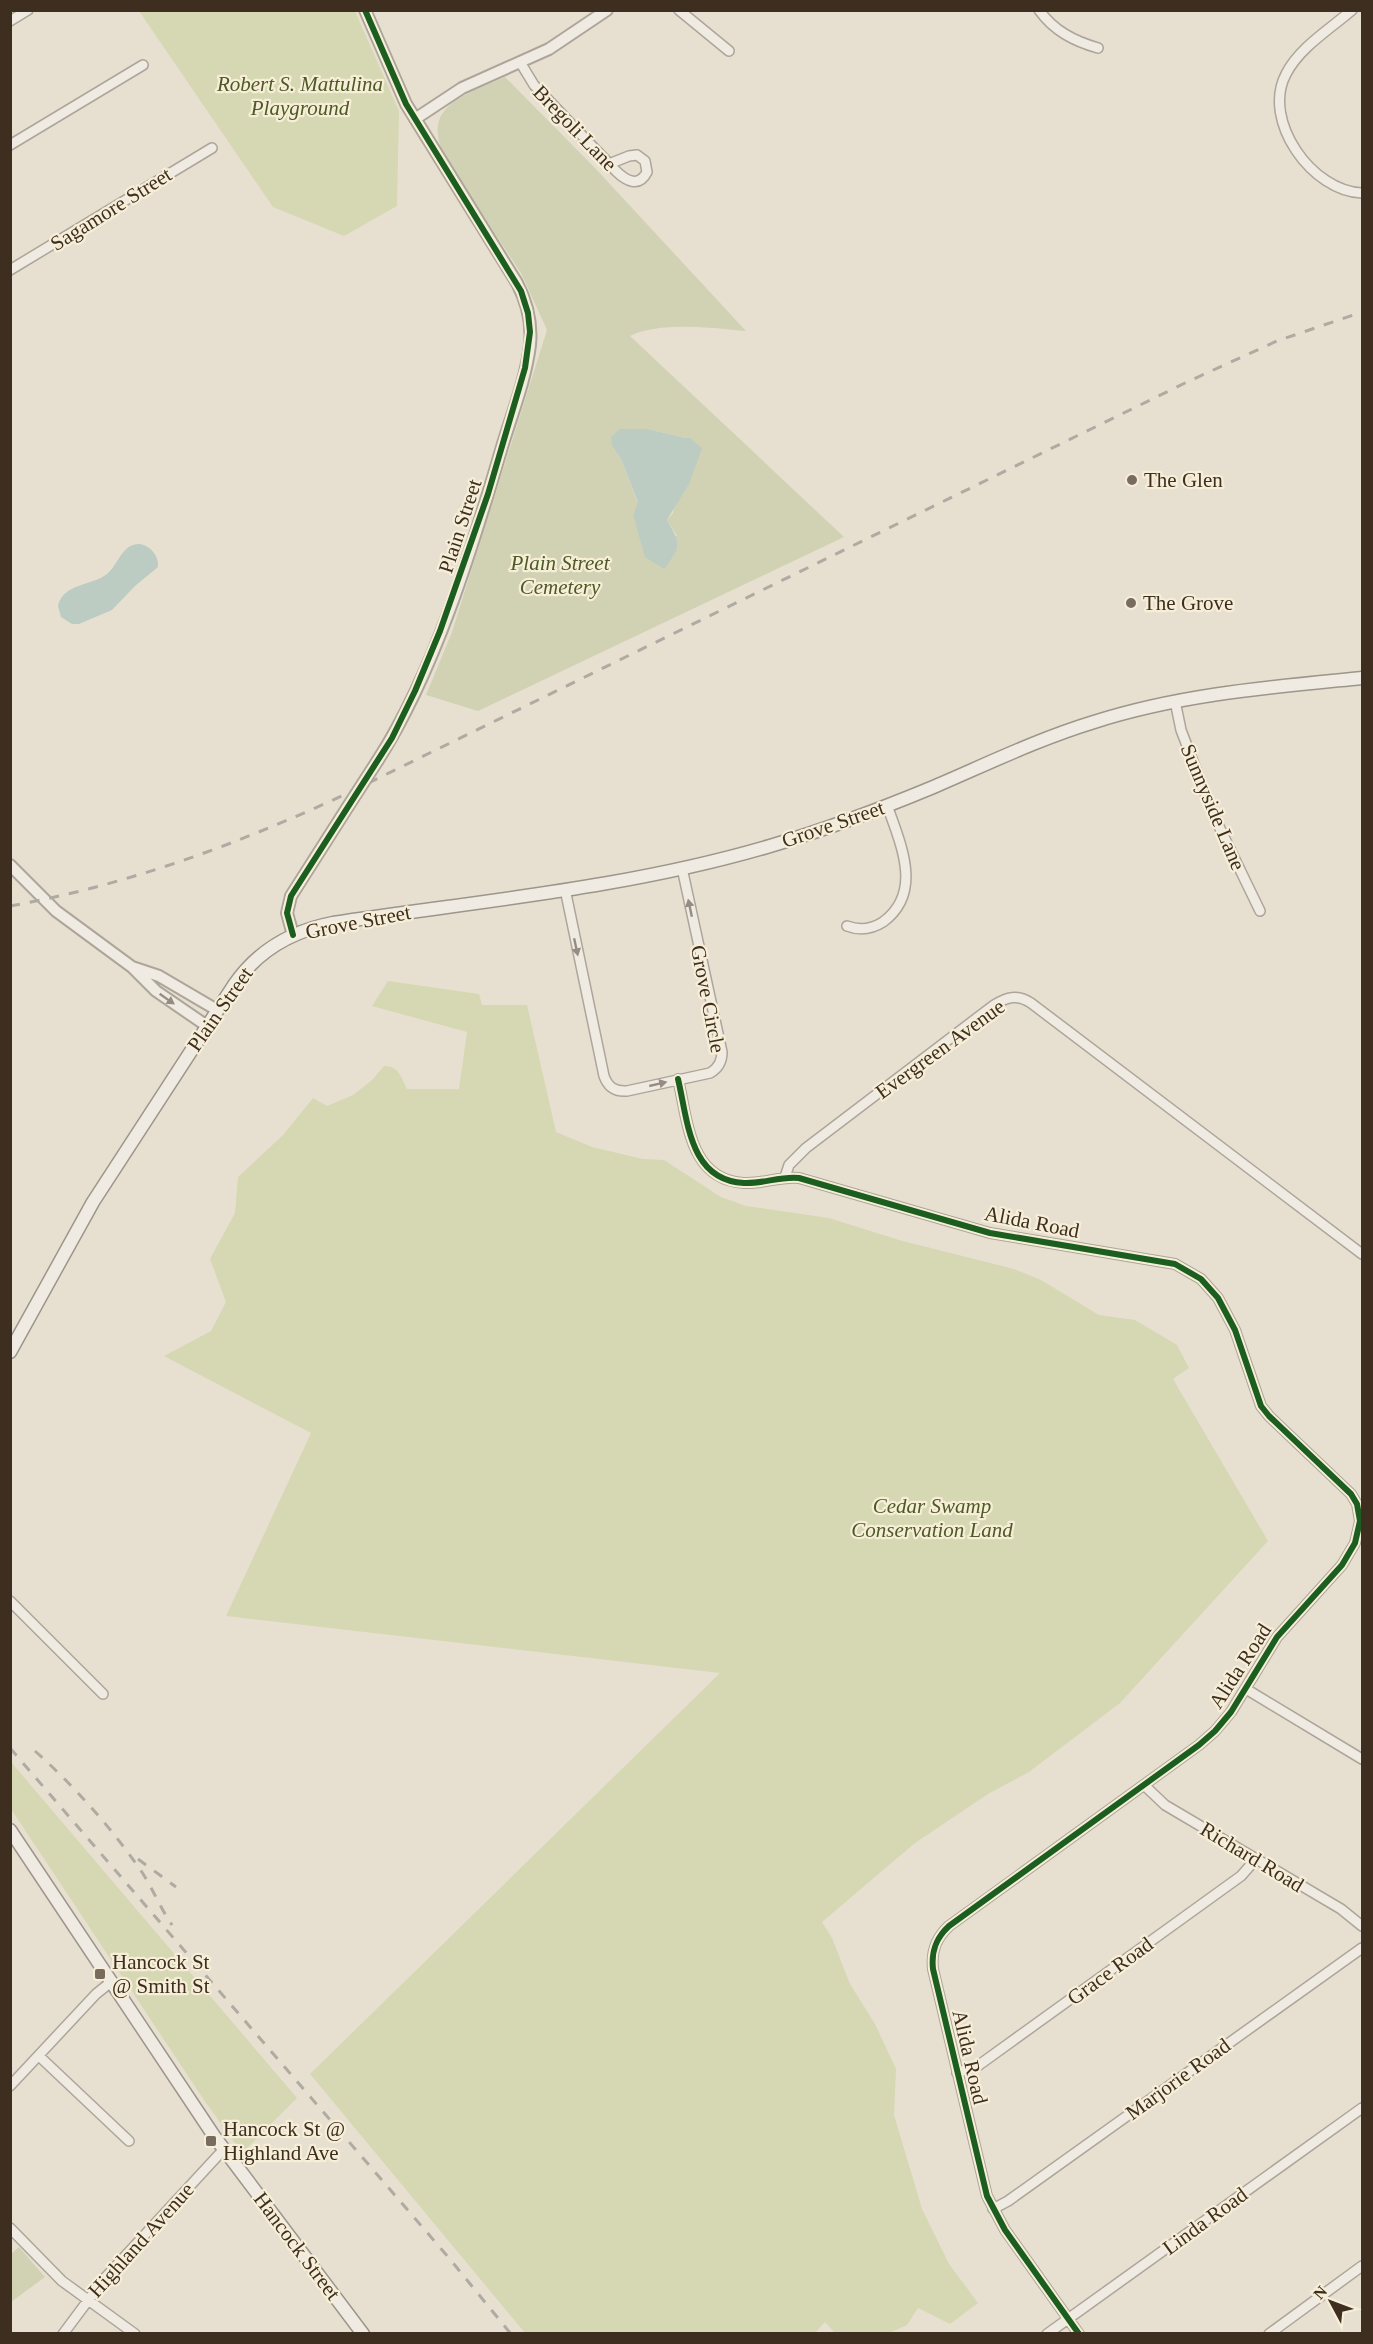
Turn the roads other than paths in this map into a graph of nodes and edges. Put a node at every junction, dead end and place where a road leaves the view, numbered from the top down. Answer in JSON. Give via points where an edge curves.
{"nodes":[{"id":1,"x":28,"y":10,"type":"edge"},
{"id":2,"x":365,"y":10,"type":"edge"},
{"id":3,"x":607,"y":10,"type":"edge"},
{"id":4,"x":679,"y":10,"type":"edge"},
{"id":5,"x":1038,"y":10,"type":"edge"},
{"id":6,"x":1352,"y":10,"type":"edge"},
{"id":7,"x":10,"y":21,"type":"edge"},
{"id":8,"x":1098,"y":48,"type":"dead end"},
{"id":9,"x":729,"y":51,"type":"dead end"},
{"id":10,"x":520,"y":62,"type":"junction"},
{"id":11,"x":143,"y":65,"type":"dead end"},
{"id":12,"x":415,"y":119,"type":"junction"},
{"id":13,"x":10,"y":145,"type":"edge"},
{"id":14,"x":212,"y":148,"type":"dead end"},
{"id":15,"x":609,"y":164,"type":"junction"},
{"id":16,"x":1362,"y":193,"type":"edge"},
{"id":17,"x":10,"y":270,"type":"edge"},
{"id":18,"x":1362,"y":678,"type":"edge"},
{"id":19,"x":1175,"y":701,"type":"junction"},
{"id":20,"x":887,"y":805,"type":"junction"},
{"id":21,"x":682,"y":868,"type":"junction"},
{"id":22,"x":14,"y":869,"type":"edge"},
{"id":23,"x":564,"y":889,"type":"junction"},
{"id":24,"x":1260,"y":911,"type":"dead end"},
{"id":25,"x":847,"y":926,"type":"dead end"},
{"id":26,"x":293,"y":935,"type":"junction"},
{"id":27,"x":132,"y":966,"type":"junction"},
{"id":28,"x":217,"y":1010,"type":"junction"},
{"id":29,"x":207,"y":1026,"type":"junction"},
{"id":30,"x":678,"y":1079,"type":"junction"},
{"id":31,"x":785,"y":1177,"type":"junction"},
{"id":32,"x":1362,"y":1254,"type":"edge"},
{"id":33,"x":10,"y":1352,"type":"edge"},
{"id":34,"x":1361,"y":1515,"type":"edge"},
{"id":35,"x":10,"y":1601,"type":"edge"},
{"id":36,"x":1246,"y":1689,"type":"junction"},
{"id":37,"x":103,"y":1694,"type":"dead end"},
{"id":38,"x":1362,"y":1759,"type":"edge"},
{"id":39,"x":1144,"y":1785,"type":"junction"},
{"id":40,"x":10,"y":1830,"type":"edge"},
{"id":41,"x":1256,"y":1859,"type":"junction"},
{"id":42,"x":1362,"y":1926,"type":"edge"},
{"id":43,"x":1362,"y":1948,"type":"edge"},
{"id":44,"x":111,"y":1982,"type":"junction"},
{"id":45,"x":39,"y":2056,"type":"junction"},
{"id":46,"x":957,"y":2073,"type":"junction"},
{"id":47,"x":10,"y":2086,"type":"edge"},
{"id":48,"x":1362,"y":2108,"type":"edge"},
{"id":49,"x":129,"y":2141,"type":"dead end"},
{"id":50,"x":224,"y":2150,"type":"junction"},
{"id":51,"x":993,"y":2210,"type":"junction"},
{"id":52,"x":10,"y":2228,"type":"edge"},
{"id":53,"x":1362,"y":2266,"type":"edge"},
{"id":54,"x":88,"y":2300,"type":"junction"},
{"id":55,"x":1068,"y":2318,"type":"junction"},
{"id":56,"x":63,"y":2334,"type":"edge"},
{"id":57,"x":135,"y":2334,"type":"edge"},
{"id":58,"x":363,"y":2334,"type":"edge"},
{"id":59,"x":1047,"y":2334,"type":"edge"},
{"id":60,"x":1079,"y":2334,"type":"edge"},
{"id":61,"x":1269,"y":2334,"type":"edge"}],
"edges":[{"from":1,"to":7,"type":"street"},
{"from":2,"to":12,"type":"street","name":"Plain Street"},
{"from":3,"to":10,"type":"street","via":[[549,49]]},
{"from":4,"to":9,"type":"street"},
{"from":5,"to":8,"type":"street","via":[[1066,36]]},
{"from":6,"to":16,"type":"street","via":[[1293,62],[1282,83],[1278,106],[1287,135],[1317,173],[1337,187]]},
{"from":10,"to":12,"type":"street","via":[[462,88]]},
{"from":10,"to":15,"type":"street","name":"Bregoli Lane","via":[[530,81]]},
{"from":11,"to":13,"type":"street"},
{"from":12,"to":26,"type":"street","name":"Plain Street","bridge":true,"via":[[517,283],[528,313],[530,338],[514,407],[453,597],[410,703],[291,896],[287,913]]},
{"from":14,"to":17,"type":"street","name":"Sagamore Street"},
{"from":15,"to":15,"type":"street","name":"Bregoli Lane","via":[[628,181],[639,181],[647,170],[641,157],[631,155]]},
{"from":18,"to":19,"type":"main road","name":"Grove Street"},
{"from":19,"to":20,"type":"main road","name":"Grove Street","via":[[1060,733]]},
{"from":19,"to":24,"type":"street","name":"Sunnyside Lane","via":[[1181,730],[1213,814]]},
{"from":20,"to":21,"type":"main road","name":"Grove Street","via":[[773,845]]},
{"from":20,"to":25,"type":"street","via":[[906,860],[905,891],[895,910],[880,923],[863,929]]},
{"from":21,"to":23,"type":"main road","name":"Grove Street"},
{"from":30,"to":21,"type":"street","name":"Grove Circle","one_way":true,"via":[[714,1071],[722,1056]]},
{"from":22,"to":27,"type":"street","via":[[62,916]]},
{"from":23,"to":26,"type":"main road","name":"Grove Street","via":[[333,923]]},
{"from":23,"to":30,"type":"street","name":"Grove Circle","one_way":true,"via":[[606,1080],[615,1090],[623,1091]]},
{"from":26,"to":28,"type":"main road","name":"Plain Street","via":[[251,964]]},
{"from":27,"to":28,"type":"street","via":[[159,975]]},
{"from":27,"to":29,"type":"street","one_way":true,"via":[[156,991]]},
{"from":28,"to":29,"type":"main road","name":"Plain Street"},
{"from":29,"to":33,"type":"main road","name":"Plain Street","via":[[84,1218]]},
{"from":30,"to":31,"type":"street","via":[[696,1153],[710,1172],[744,1183]]},
{"from":31,"to":32,"type":"street","name":"Evergreen Avenue","via":[[793,1160],[825,1134],[994,1005],[1020,997]]},
{"from":31,"to":34,"type":"street","name":"Alida Road","via":[[990,1233],[1161,1261],[1188,1271],[1207,1285],[1223,1306],[1265,1411],[1347,1489]]},
{"from":34,"to":36,"type":"street","name":"Alida Road","via":[[1349,1555],[1277,1637]]},
{"from":35,"to":37,"type":"street"},
{"from":36,"to":38,"type":"street"},
{"from":36,"to":39,"type":"street","name":"Alida Road","via":[[1215,1731]]},
{"from":39,"to":41,"type":"street","name":"Richard Road","via":[[1165,1805]]},
{"from":39,"to":46,"type":"street","name":"Alida Road","via":[[949,1926],[939,1938],[933,1952],[933,1969]]},
{"from":40,"to":44,"type":"main road","name":"Hancock Street"},
{"from":41,"to":42,"type":"street","name":"Richard Road","via":[[1348,1913]]},
{"from":41,"to":46,"type":"street","name":"Grace Road","via":[[1240,1876],[979,2065]]},
{"from":43,"to":51,"type":"street","name":"Marjorie Road"},
{"from":44,"to":45,"type":"street"},
{"from":44,"to":50,"type":"main road","name":"Hancock Street"},
{"from":45,"to":47,"type":"street"},
{"from":45,"to":49,"type":"street"},
{"from":46,"to":51,"type":"street","name":"Alida Road","via":[[982,2182]]},
{"from":48,"to":55,"type":"street","name":"Linda Road"},
{"from":50,"to":54,"type":"street","name":"Highland Avenue"},
{"from":50,"to":58,"type":"main road","name":"Hancock Street"},
{"from":51,"to":55,"type":"street","name":"Alida Road"},
{"from":52,"to":54,"type":"street","via":[[54,2275]]},
{"from":53,"to":61,"type":"street"},
{"from":54,"to":56,"type":"street","name":"Highland Avenue"},
{"from":54,"to":57,"type":"street"},
{"from":55,"to":59,"type":"street","name":"Linda Road"},
{"from":55,"to":60,"type":"street","name":"Alida Road"}]}
